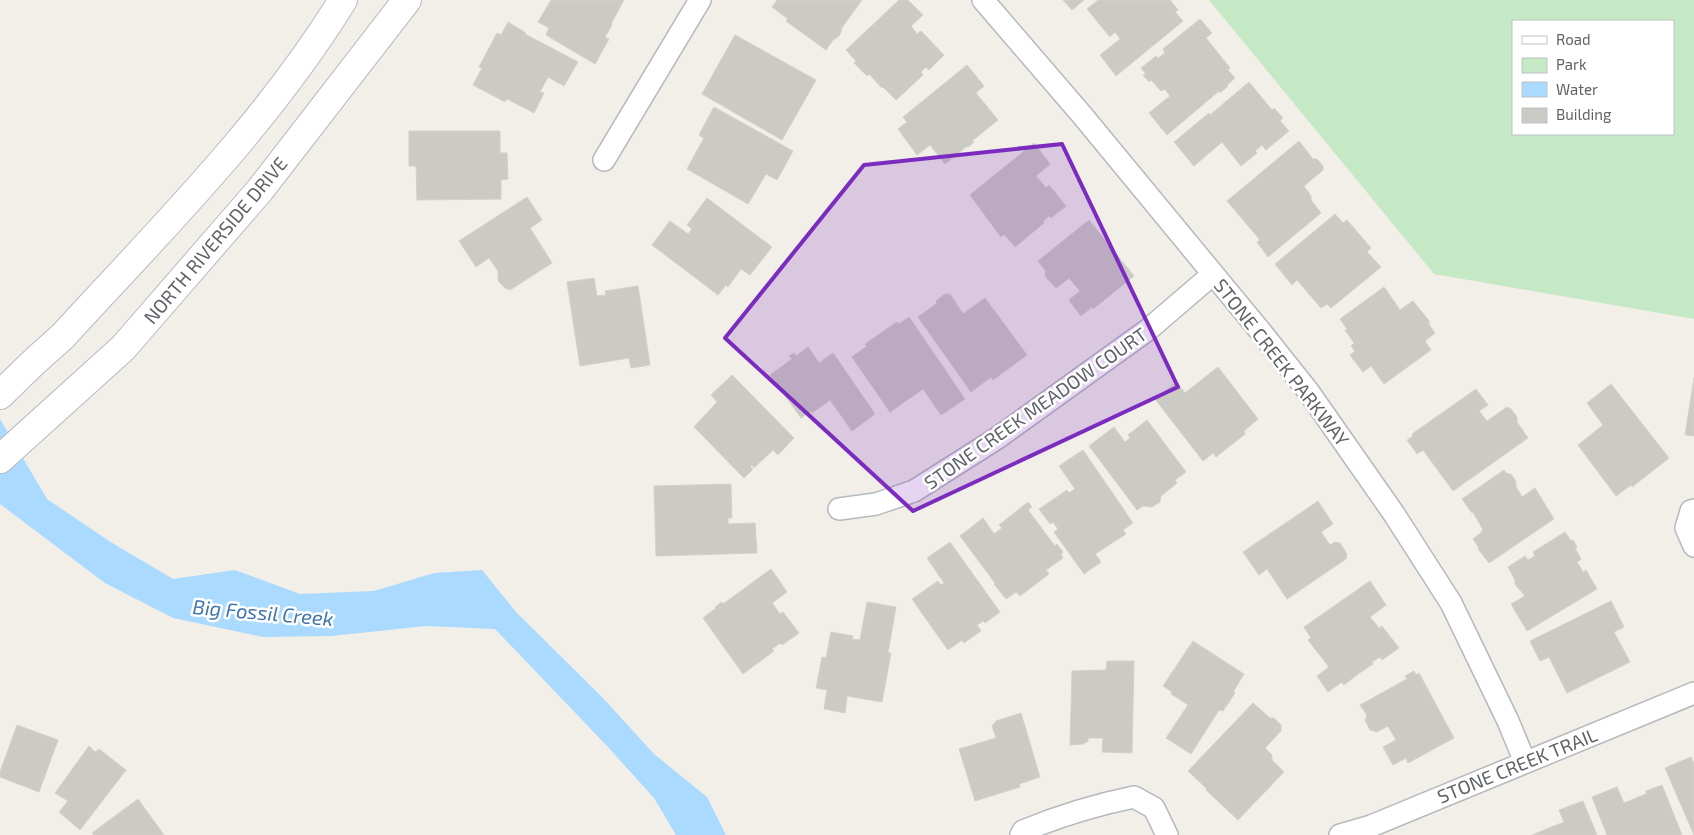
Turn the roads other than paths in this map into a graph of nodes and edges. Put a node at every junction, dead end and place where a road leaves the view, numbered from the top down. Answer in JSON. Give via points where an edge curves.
{"nodes":[{"id":1,"x":342,"y":0,"type":"edge"},
{"id":2,"x":407,"y":0,"type":"edge"},
{"id":3,"x":700,"y":0,"type":"edge"},
{"id":4,"x":982,"y":0,"type":"edge"},
{"id":5,"x":604,"y":160,"type":"dead end"},
{"id":6,"x":1213,"y":274,"type":"junction"},
{"id":7,"x":0,"y":395,"type":"edge"},
{"id":8,"x":0,"y":458,"type":"edge"},
{"id":9,"x":839,"y":509,"type":"dead end"},
{"id":10,"x":1694,"y":510,"type":"edge"},
{"id":11,"x":1694,"y":546,"type":"edge"},
{"id":12,"x":1694,"y":692,"type":"edge"},
{"id":13,"x":1525,"y":762,"type":"junction"},
{"id":14,"x":1021,"y":835,"type":"edge"},
{"id":15,"x":1166,"y":835,"type":"edge"},
{"id":16,"x":1340,"y":835,"type":"edge"}],
"edges":[{"from":1,"to":7,"type":"main road","via":[[293,74],[239,144],[63,336]]},
{"from":2,"to":8,"type":"main road","name":"NORTH RIVERSIDE DRIVE","via":[[260,190],[123,348]]},
{"from":3,"to":5,"type":"street"},
{"from":4,"to":6,"type":"street","name":"STONE CREEK PARKWAY"},
{"from":6,"to":9,"type":"street","name":"STONE CREEK MEADOW COURT","via":[[1149,329],[996,439],[914,491],[876,504]]},
{"from":6,"to":13,"type":"street","name":"STONE CREEK PARKWAY","via":[[1308,391],[1419,551],[1451,603]]},
{"from":10,"to":11,"type":"street","via":[[1686,528]]},
{"from":12,"to":13,"type":"street","name":"STONE CREEK TRAIL"},
{"from":13,"to":16,"type":"street","name":"STONE CREEK TRAIL","via":[[1371,826]]},
{"from":14,"to":15,"type":"street","via":[[1023,831],[1057,817],[1134,797],[1154,808]]}]}
